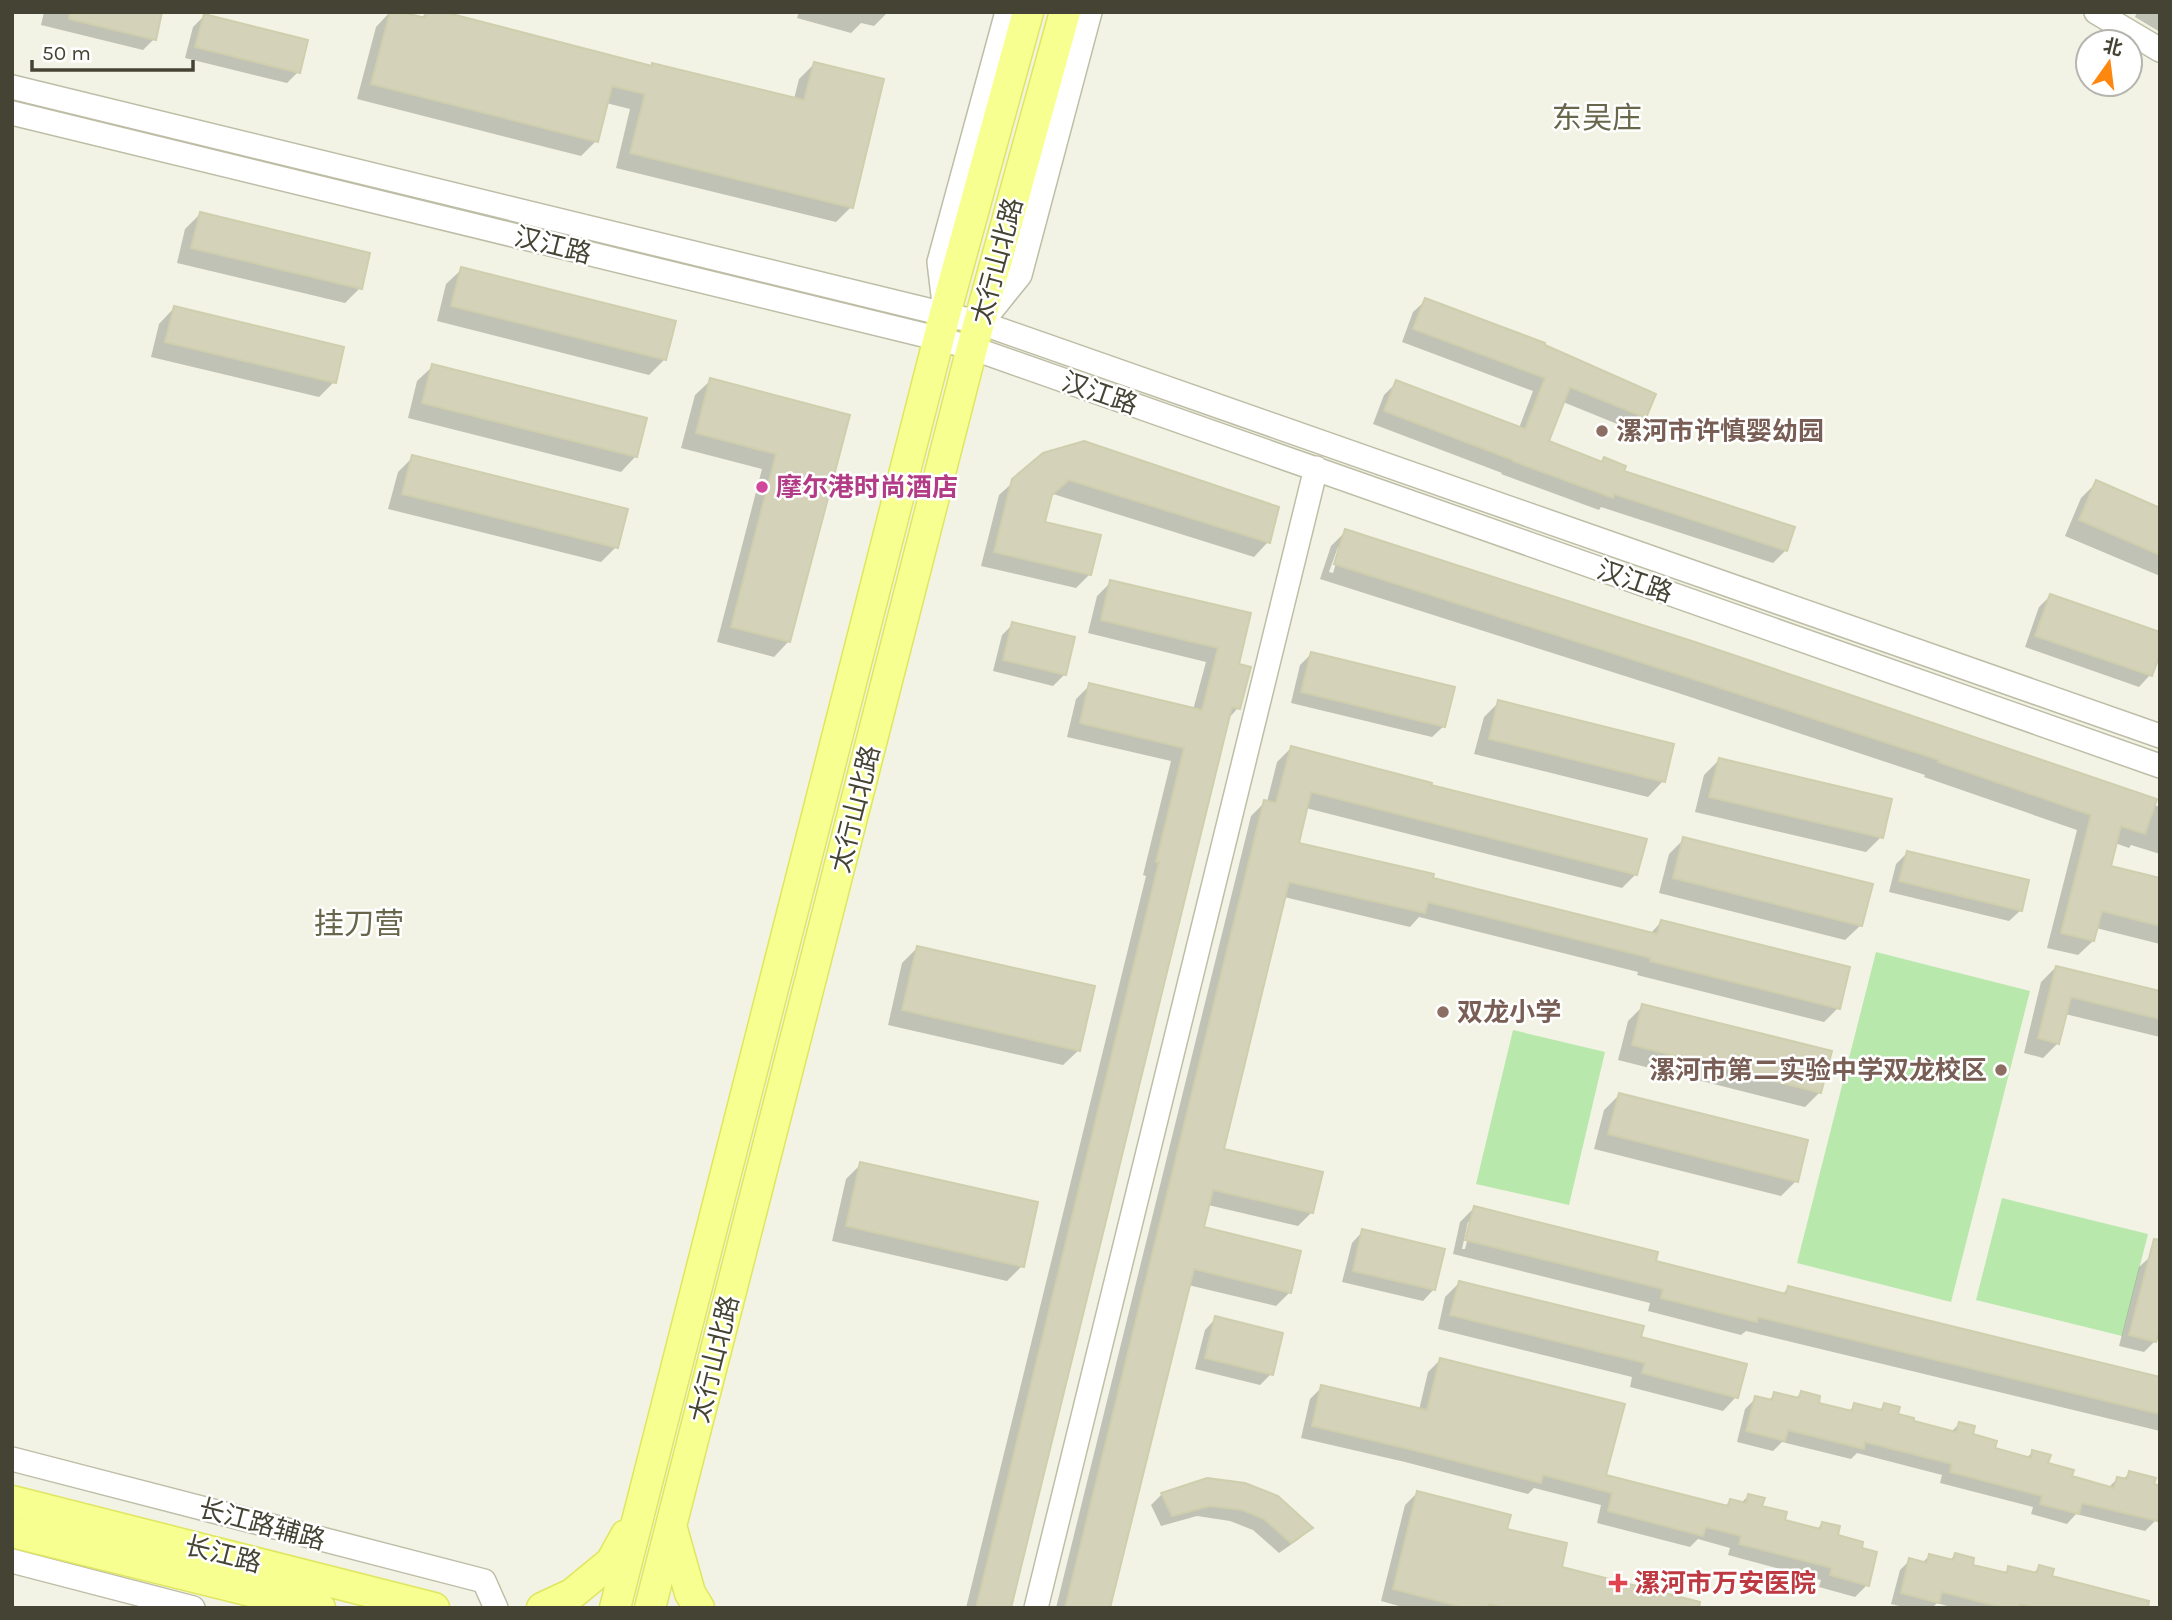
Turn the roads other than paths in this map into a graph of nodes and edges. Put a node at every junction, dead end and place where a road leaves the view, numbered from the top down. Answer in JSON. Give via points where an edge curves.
{"nodes":[{"id":1,"x":1007,"y":12,"type":"edge"},
{"id":2,"x":1028,"y":12,"type":"edge"},
{"id":3,"x":1065,"y":12,"type":"edge"},
{"id":4,"x":1090,"y":12,"type":"edge"},
{"id":5,"x":2096,"y":12,"type":"edge"},
{"id":6,"x":2160,"y":50,"type":"edge"},
{"id":7,"x":12,"y":87,"type":"edge"},
{"id":8,"x":12,"y":113,"type":"edge"},
{"id":9,"x":942,"y":326,"type":"junction"},
{"id":10,"x":976,"y":336,"type":"junction"},
{"id":11,"x":1317,"y":468,"type":"junction"},
{"id":12,"x":2160,"y":736,"type":"edge"},
{"id":13,"x":2160,"y":766,"type":"edge"},
{"id":14,"x":12,"y":1459,"type":"edge"},
{"id":15,"x":12,"y":1501,"type":"edge"},
{"id":16,"x":638,"y":1514,"type":"junction"},
{"id":17,"x":671,"y":1527,"type":"junction"},
{"id":18,"x":12,"y":1532,"type":"edge"},
{"id":19,"x":12,"y":1561,"type":"edge"},
{"id":20,"x":193,"y":1608,"type":"edge"},
{"id":21,"x":320,"y":1608,"type":"edge"},
{"id":22,"x":434,"y":1608,"type":"edge"},
{"id":23,"x":496,"y":1608,"type":"edge"},
{"id":24,"x":542,"y":1608,"type":"edge"},
{"id":25,"x":615,"y":1608,"type":"edge"},
{"id":26,"x":650,"y":1608,"type":"edge"},
{"id":27,"x":699,"y":1608,"type":"edge"},
{"id":28,"x":1036,"y":1608,"type":"edge"}],
"edges":[{"from":1,"to":9,"type":"street","via":[[939,262]]},
{"from":2,"to":9,"type":"main road","name":"太行山北路"},
{"from":3,"to":10,"type":"main road","name":"太行山北路"},
{"from":4,"to":10,"type":"street","via":[[1020,275]]},
{"from":5,"to":6,"type":"street"},
{"from":7,"to":9,"type":"street","name":"汉江路"},
{"from":8,"to":9,"type":"street","name":"汉江路"},
{"from":9,"to":10,"type":"street","name":"汉江路"},
{"from":9,"to":16,"type":"main road","name":"太行山北路"},
{"from":10,"to":11,"type":"street","name":"汉江路"},
{"from":10,"to":12,"type":"street","name":"汉江路"},
{"from":10,"to":17,"type":"main road","name":"太行山北路"},
{"from":11,"to":13,"type":"street","name":"汉江路"},
{"from":11,"to":28,"type":"street"},
{"from":14,"to":23,"type":"street","name":"长江路辅路","via":[[484,1581]]},
{"from":15,"to":22,"type":"main road","name":"长江路"},
{"from":16,"to":24,"type":"main road","via":[[611,1562],[572,1594]]},
{"from":16,"to":25,"type":"main road","name":"太行山北路"},
{"from":17,"to":26,"type":"main road","name":"太行山北路"},
{"from":17,"to":27,"type":"main road","via":[[690,1593]]},
{"from":18,"to":21,"type":"main road","name":"长江路"},
{"from":19,"to":20,"type":"street"}]}
